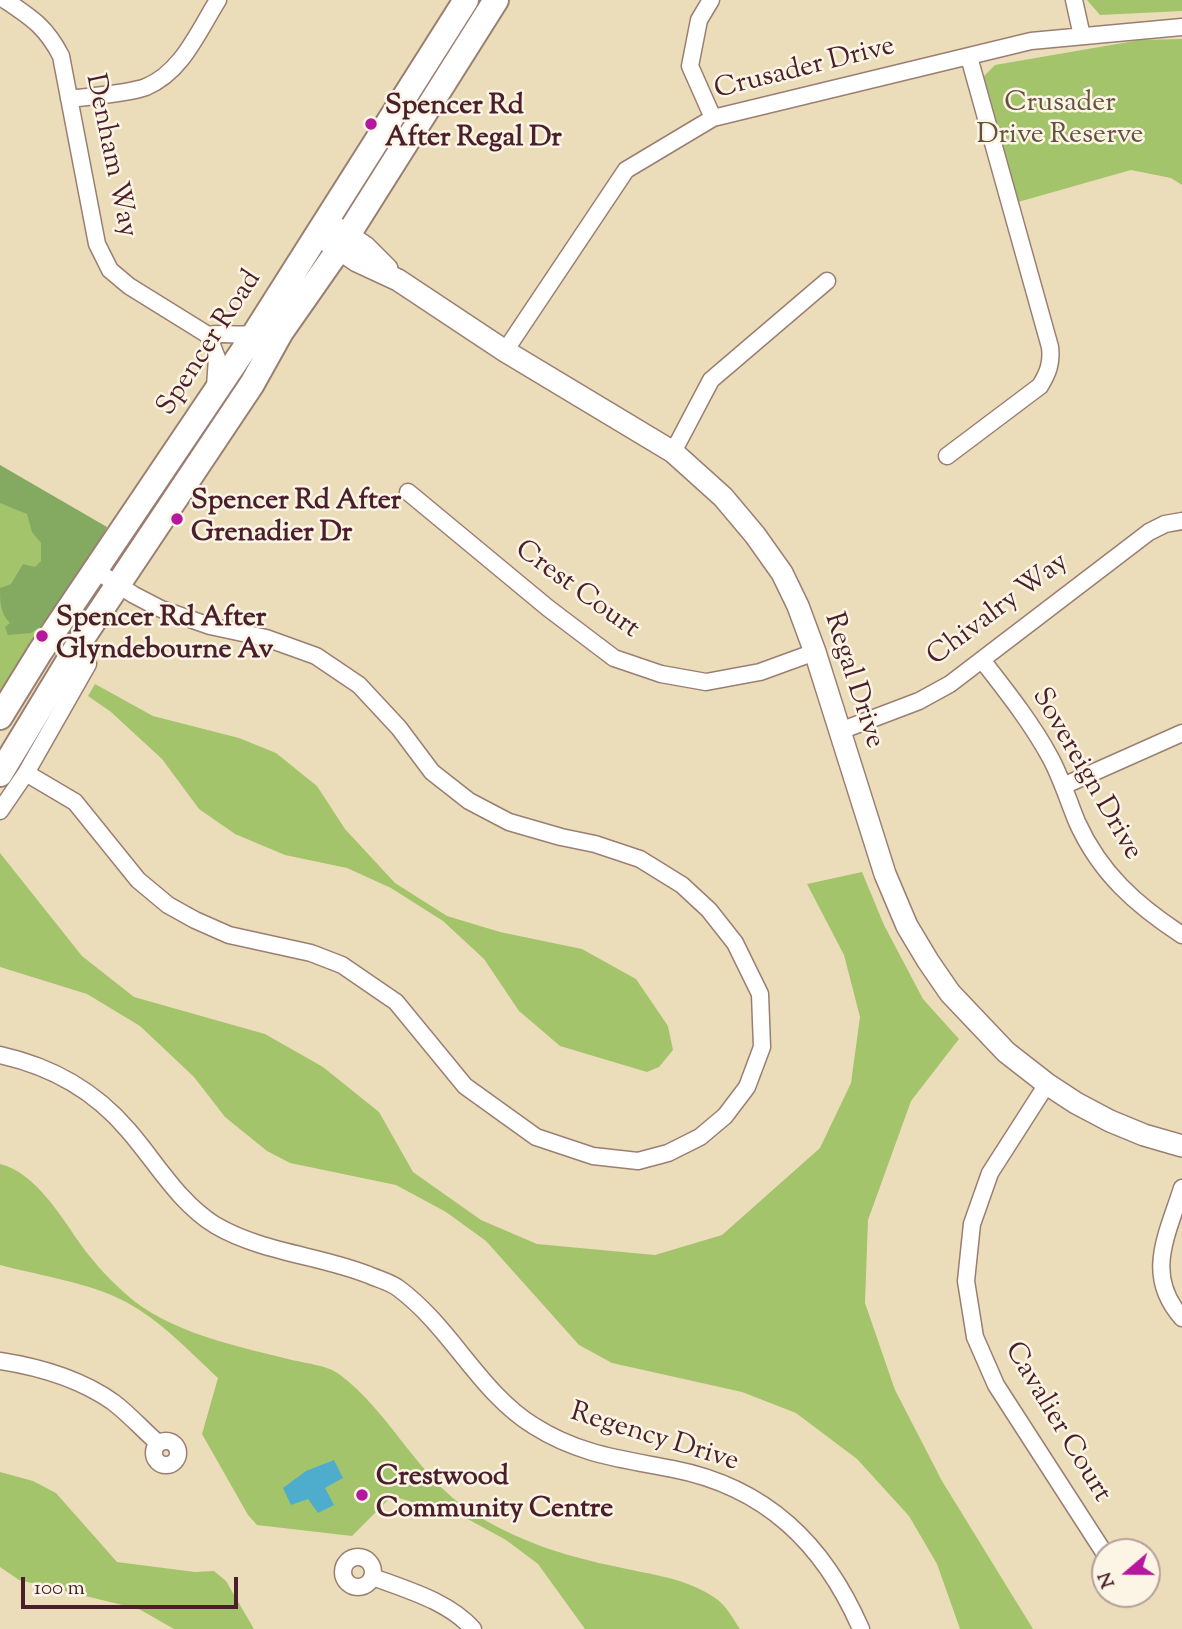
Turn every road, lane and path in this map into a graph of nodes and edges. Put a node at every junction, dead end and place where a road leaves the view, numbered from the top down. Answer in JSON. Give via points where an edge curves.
{"nodes":[{"id":1,"x":5,"y":0,"type":"edge"},
{"id":2,"x":218,"y":0,"type":"edge"},
{"id":3,"x":466,"y":0,"type":"edge"},
{"id":4,"x":496,"y":0,"type":"edge"},
{"id":5,"x":711,"y":0,"type":"edge"},
{"id":6,"x":1074,"y":0,"type":"edge"},
{"id":7,"x":1182,"y":27,"type":"edge"},
{"id":8,"x":1082,"y":36,"type":"junction"},
{"id":9,"x":969,"y":58,"type":"junction"},
{"id":10,"x":69,"y":99,"type":"junction"},
{"id":11,"x":713,"y":118,"type":"junction"},
{"id":12,"x":416,"y":127,"type":"junction"},
{"id":13,"x":356,"y":174,"type":"junction"},
{"id":14,"x":322,"y":228,"type":"junction"},
{"id":15,"x":343,"y":242,"type":"junction"},
{"id":16,"x":827,"y":281,"type":"dead end"},
{"id":17,"x":255,"y":333,"type":"junction"},
{"id":18,"x":208,"y":335,"type":"junction"},
{"id":19,"x":505,"y":351,"type":"junction"},
{"id":20,"x":252,"y":384,"type":"junction"},
{"id":21,"x":214,"y":397,"type":"junction"},
{"id":22,"x":673,"y":452,"type":"junction"},
{"id":23,"x":947,"y":456,"type":"dead end"},
{"id":24,"x":151,"y":488,"type":"junction"},
{"id":25,"x":408,"y":492,"type":"dead end"},
{"id":26,"x":1182,"y":521,"type":"edge"},
{"id":27,"x":95,"y":570,"type":"junction"},
{"id":28,"x":118,"y":585,"type":"junction"},
{"id":29,"x":816,"y":652,"type":"junction"},
{"id":30,"x":982,"y":660,"type":"junction"},
{"id":31,"x":0,"y":717,"type":"edge"},
{"id":32,"x":840,"y":731,"type":"junction"},
{"id":33,"x":1182,"y":733,"type":"edge"},
{"id":34,"x":8,"y":769,"type":"edge"},
{"id":35,"x":1063,"y":786,"type":"junction"},
{"id":36,"x":0,"y":811,"type":"edge"},
{"id":37,"x":1182,"y":934,"type":"edge"},
{"id":38,"x":0,"y":1055,"type":"edge"},
{"id":39,"x":1047,"y":1084,"type":"junction"},
{"id":40,"x":1182,"y":1146,"type":"edge"},
{"id":41,"x":1182,"y":1188,"type":"edge"},
{"id":42,"x":1182,"y":1318,"type":"edge"},
{"id":43,"x":0,"y":1361,"type":"edge"},
{"id":44,"x":158,"y":1443,"type":"dead end"},
{"id":45,"x":1095,"y":1538,"type":"edge"},
{"id":46,"x":373,"y":1577,"type":"dead end"},
{"id":47,"x":473,"y":1629,"type":"edge"},
{"id":48,"x":861,"y":1629,"type":"edge"}],
"edges":[{"from":1,"to":10,"type":"street","name":"Denham Way","via":[[38,22],[52,38],[61,56]]},
{"from":2,"to":10,"type":"street","via":[[166,76],[143,88]]},
{"from":3,"to":13,"type":"main road","name":"Spencer Road"},
{"from":4,"to":12,"type":"main road","name":"Spencer Road"},
{"from":5,"to":11,"type":"street","via":[[699,20],[690,66]]},
{"from":6,"to":8,"type":"street"},
{"from":7,"to":8,"type":"street","name":"Crusader Drive"},
{"from":8,"to":9,"type":"street","name":"Crusader Drive","via":[[1031,41]]},
{"from":9,"to":11,"type":"street","name":"Crusader Drive"},
{"from":9,"to":23,"type":"street","via":[[1052,360],[1040,386]]},
{"from":10,"to":18,"type":"street","name":"Denham Way","via":[[97,244],[110,270]]},
{"from":11,"to":19,"type":"street","name":"Crusader Drive","via":[[626,170]]},
{"from":12,"to":13,"type":"main road","via":[[393,138],[371,171],[364,176]]},
{"from":12,"to":15,"type":"main road","name":"Spencer Road"},
{"from":13,"to":14,"type":"main road","name":"Spencer Road"},
{"from":14,"to":15,"type":"street","name":"Regal Drive"},
{"from":14,"to":17,"type":"main road","name":"Spencer Road"},
{"from":15,"to":19,"type":"street","name":"Regal Drive","via":[[357,261],[398,280]]},
{"from":15,"to":20,"type":"main road","name":"Spencer Road","via":[[281,332]]},
{"from":16,"to":22,"type":"street","via":[[711,380]]},
{"from":17,"to":18,"type":"street"},
{"from":17,"to":21,"type":"main road","name":"Spencer Road"},
{"from":18,"to":21,"type":"street","via":[[217,358]]},
{"from":19,"to":22,"type":"street","name":"Regal Drive"},
{"from":20,"to":24,"type":"main road","via":[[234,392],[162,498],[154,499]]},
{"from":20,"to":28,"type":"main road","name":"Spencer Road"},
{"from":21,"to":24,"type":"main road","name":"Spencer Road"},
{"from":22,"to":29,"type":"street","name":"Regal Drive","via":[[723,497],[755,535],[782,573]]},
{"from":24,"to":27,"type":"main road","name":"Spencer Road"},
{"from":25,"to":29,"type":"street","name":"Crest Court","via":[[614,658],[661,674],[706,682],[760,672]]},
{"from":26,"to":30,"type":"street","name":"Chivalry Way","via":[[1149,532]]},
{"from":27,"to":28,"type":"street"},
{"from":27,"to":31,"type":"main road","name":"Spencer Road"},
{"from":28,"to":34,"type":"main road","name":"Spencer Road","via":[[83,636]]},
{"from":28,"to":34,"type":"street","via":[[161,608],[210,626],[266,638],[316,656],[359,685],[432,772],[469,801],[509,822],[640,859],[682,885],[735,943],[760,994],[762,1047],[747,1087],[700,1137],[638,1161],[593,1156],[536,1137],[465,1086],[396,1002],[342,965],[312,953],[229,935],[168,905],[138,880],[75,802]]},
{"from":29,"to":32,"type":"street","name":"Regal Drive"},
{"from":30,"to":32,"type":"street","name":"Chivalry Way","via":[[919,701]]},
{"from":30,"to":35,"type":"street","name":"Sovereign Drive","via":[[1022,711]]},
{"from":32,"to":39,"type":"street","name":"Regal Drive","via":[[885,874],[907,926],[950,993],[977,1024]]},
{"from":33,"to":35,"type":"street"},
{"from":34,"to":36,"type":"street","name":"Spencer Road"},
{"from":35,"to":37,"type":"street","name":"Sovereign Drive","via":[[1078,824],[1118,886]]},
{"from":38,"to":48,"type":"street","name":"Regency Drive","via":[[62,1077],[106,1107],[181,1196],[214,1224],[249,1242],[345,1266],[396,1286],[428,1314],[497,1395],[533,1426],[595,1455],[710,1478],[751,1496],[786,1521],[817,1552],[847,1596]]},
{"from":39,"to":40,"type":"street","name":"Regal Drive","via":[[1110,1121]]},
{"from":39,"to":45,"type":"street","name":"Cavalier Court","via":[[990,1173],[972,1224],[966,1281],[975,1337],[996,1385]]},
{"from":41,"to":42,"type":"street","via":[[1160,1271],[1164,1291]]},
{"from":43,"to":44,"type":"street","via":[[57,1374],[86,1387],[113,1402]]},
{"from":46,"to":47,"type":"street","via":[[430,1598]]}]}
